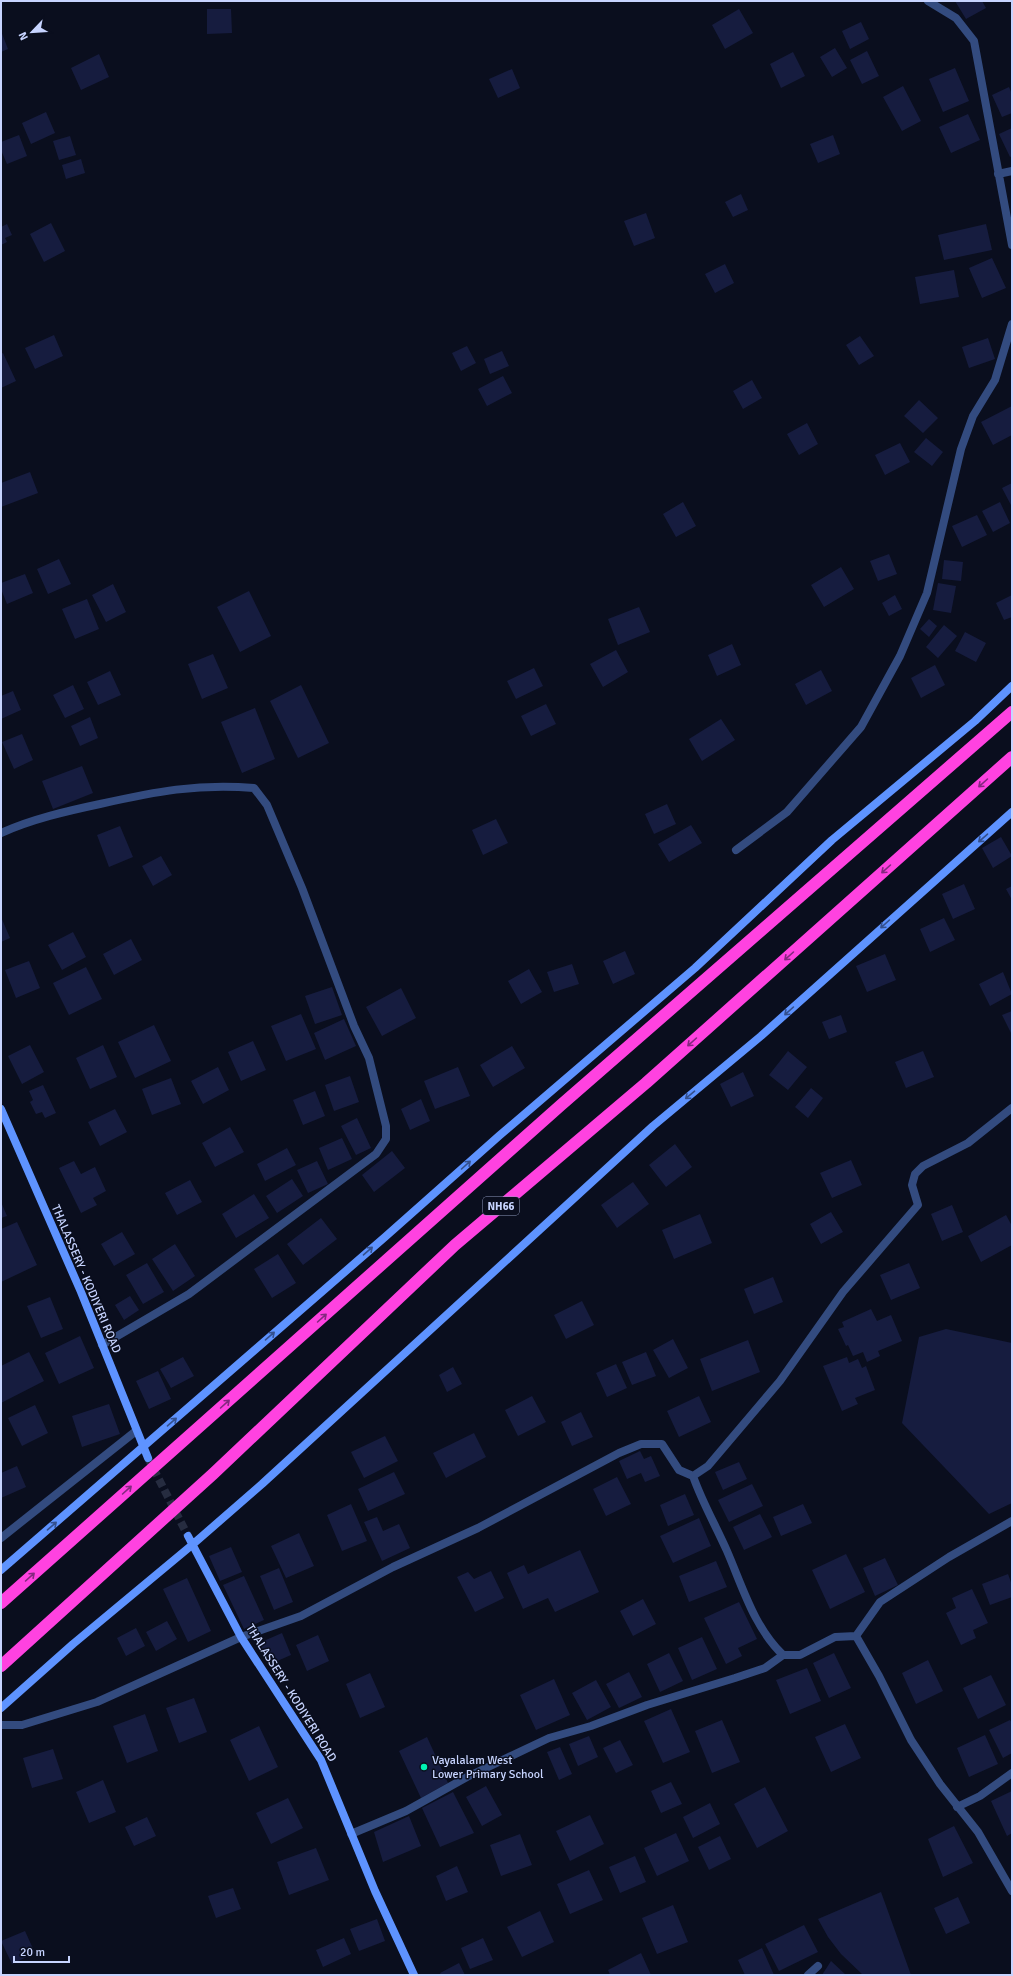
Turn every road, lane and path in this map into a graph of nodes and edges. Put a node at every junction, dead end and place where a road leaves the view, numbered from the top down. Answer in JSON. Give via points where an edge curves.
{"nodes":[{"id":1,"x":928,"y":1,"type":"edge"},
{"id":2,"x":1012,"y":171,"type":"edge"},
{"id":3,"x":998,"y":174,"type":"junction"},
{"id":4,"x":1012,"y":245,"type":"edge"},
{"id":5,"x":1012,"y":324,"type":"edge"},
{"id":6,"x":1012,"y":686,"type":"edge"},
{"id":7,"x":1012,"y":712,"type":"edge"},
{"id":8,"x":1012,"y":757,"type":"edge"},
{"id":9,"x":1012,"y":812,"type":"edge"},
{"id":10,"x":1,"y":833,"type":"edge"},
{"id":11,"x":736,"y":850,"type":"dead end"},
{"id":12,"x":1012,"y":1108,"type":"edge"},
{"id":13,"x":1,"y":1109,"type":"edge"},
{"id":14,"x":102,"y":1345,"type":"junction"},
{"id":15,"x":136,"y":1431,"type":"junction"},
{"id":16,"x":143,"y":1447,"type":"junction"},
{"id":17,"x":148,"y":1458,"type":"tunnel mouth"},
{"id":18,"x":692,"y":1476,"type":"junction"},
{"id":19,"x":1012,"y":1521,"type":"edge"},
{"id":20,"x":188,"y":1536,"type":"tunnel mouth"},
{"id":21,"x":1,"y":1538,"type":"edge"},
{"id":22,"x":192,"y":1545,"type":"junction"},
{"id":23,"x":1,"y":1570,"type":"edge"},
{"id":24,"x":1,"y":1603,"type":"edge"},
{"id":25,"x":856,"y":1636,"type":"junction"},
{"id":26,"x":242,"y":1637,"type":"junction"},
{"id":27,"x":783,"y":1656,"type":"junction"},
{"id":28,"x":1,"y":1666,"type":"edge"},
{"id":29,"x":1,"y":1708,"type":"edge"},
{"id":30,"x":1,"y":1725,"type":"edge"},
{"id":31,"x":1012,"y":1773,"type":"edge"},
{"id":32,"x":957,"y":1806,"type":"junction"},
{"id":33,"x":351,"y":1834,"type":"junction"},
{"id":34,"x":1012,"y":1891,"type":"edge"},
{"id":35,"x":818,"y":1966,"type":"dead end"},
{"id":36,"x":414,"y":1975,"type":"edge"},
{"id":37,"x":808,"y":1975,"type":"edge"}],
"edges":[{"from":1,"to":3,"type":"street","via":[[956,18],[974,41]]},
{"from":2,"to":3,"type":"street"},
{"from":3,"to":4,"type":"street"},
{"from":5,"to":11,"type":"street","via":[[994,380],[973,416],[961,449],[927,593],[900,656],[861,727],[787,812]]},
{"from":16,"to":6,"type":"street","one_way":true,"via":[[695,968],[832,840],[975,721]]},
{"from":24,"to":7,"type":"highway","number":"NH66","one_way":true,"via":[[555,1110]]},
{"from":8,"to":28,"type":"highway","number":"NH66","one_way":true,"via":[[646,1083],[455,1245],[213,1474]]},
{"from":9,"to":22,"type":"street","one_way":true,"via":[[762,1036],[653,1126],[354,1402]]},
{"from":10,"to":14,"type":"street","via":[[73,810],[141,795],[223,785],[254,788],[270,812],[305,894],[354,1026],[369,1058],[386,1126],[386,1139],[376,1154],[189,1294]]},
{"from":12,"to":18,"type":"street","via":[[968,1143],[923,1166],[915,1174],[912,1185],[918,1205],[843,1292],[770,1393],[708,1466]]},
{"from":13,"to":14,"type":"street","name":"THALASSERY - KODIYERI ROAD"},
{"from":14,"to":15,"type":"street","name":"THALASSERY - KODIYERI ROAD"},
{"from":15,"to":16,"type":"street","name":"THALASSERY - KODIYERI ROAD"},
{"from":15,"to":21,"type":"street"},
{"from":16,"to":17,"type":"street","name":"THALASSERY - KODIYERI ROAD"},
{"from":23,"to":16,"type":"street","one_way":true},
{"from":18,"to":26,"type":"street","via":[[680,1470],[662,1444],[641,1444],[620,1452],[478,1528],[393,1567],[301,1616]]},
{"from":18,"to":27,"type":"street","via":[[727,1550],[748,1605],[770,1643]]},
{"from":19,"to":25,"type":"street","via":[[949,1557],[880,1602]]},
{"from":20,"to":22,"type":"street","name":"THALASSERY - KODIYERI ROAD"},
{"from":22,"to":26,"type":"street","name":"THALASSERY - KODIYERI ROAD"},
{"from":22,"to":29,"type":"street"},
{"from":25,"to":27,"type":"street","via":[[835,1637],[800,1655]]},
{"from":25,"to":32,"type":"street","via":[[910,1740]]},
{"from":26,"to":30,"type":"street","via":[[97,1702],[22,1725]]},
{"from":26,"to":33,"type":"street","name":"THALASSERY - KODIYERI ROAD","via":[[320,1760]]},
{"from":27,"to":33,"type":"street","via":[[765,1668],[549,1738],[467,1777],[406,1811]]},
{"from":31,"to":32,"type":"street","via":[[980,1796]]},
{"from":32,"to":34,"type":"street","via":[[978,1832]]},
{"from":33,"to":36,"type":"street","name":"THALASSERY - KODIYERI ROAD"},
{"from":35,"to":37,"type":"street"}]}
